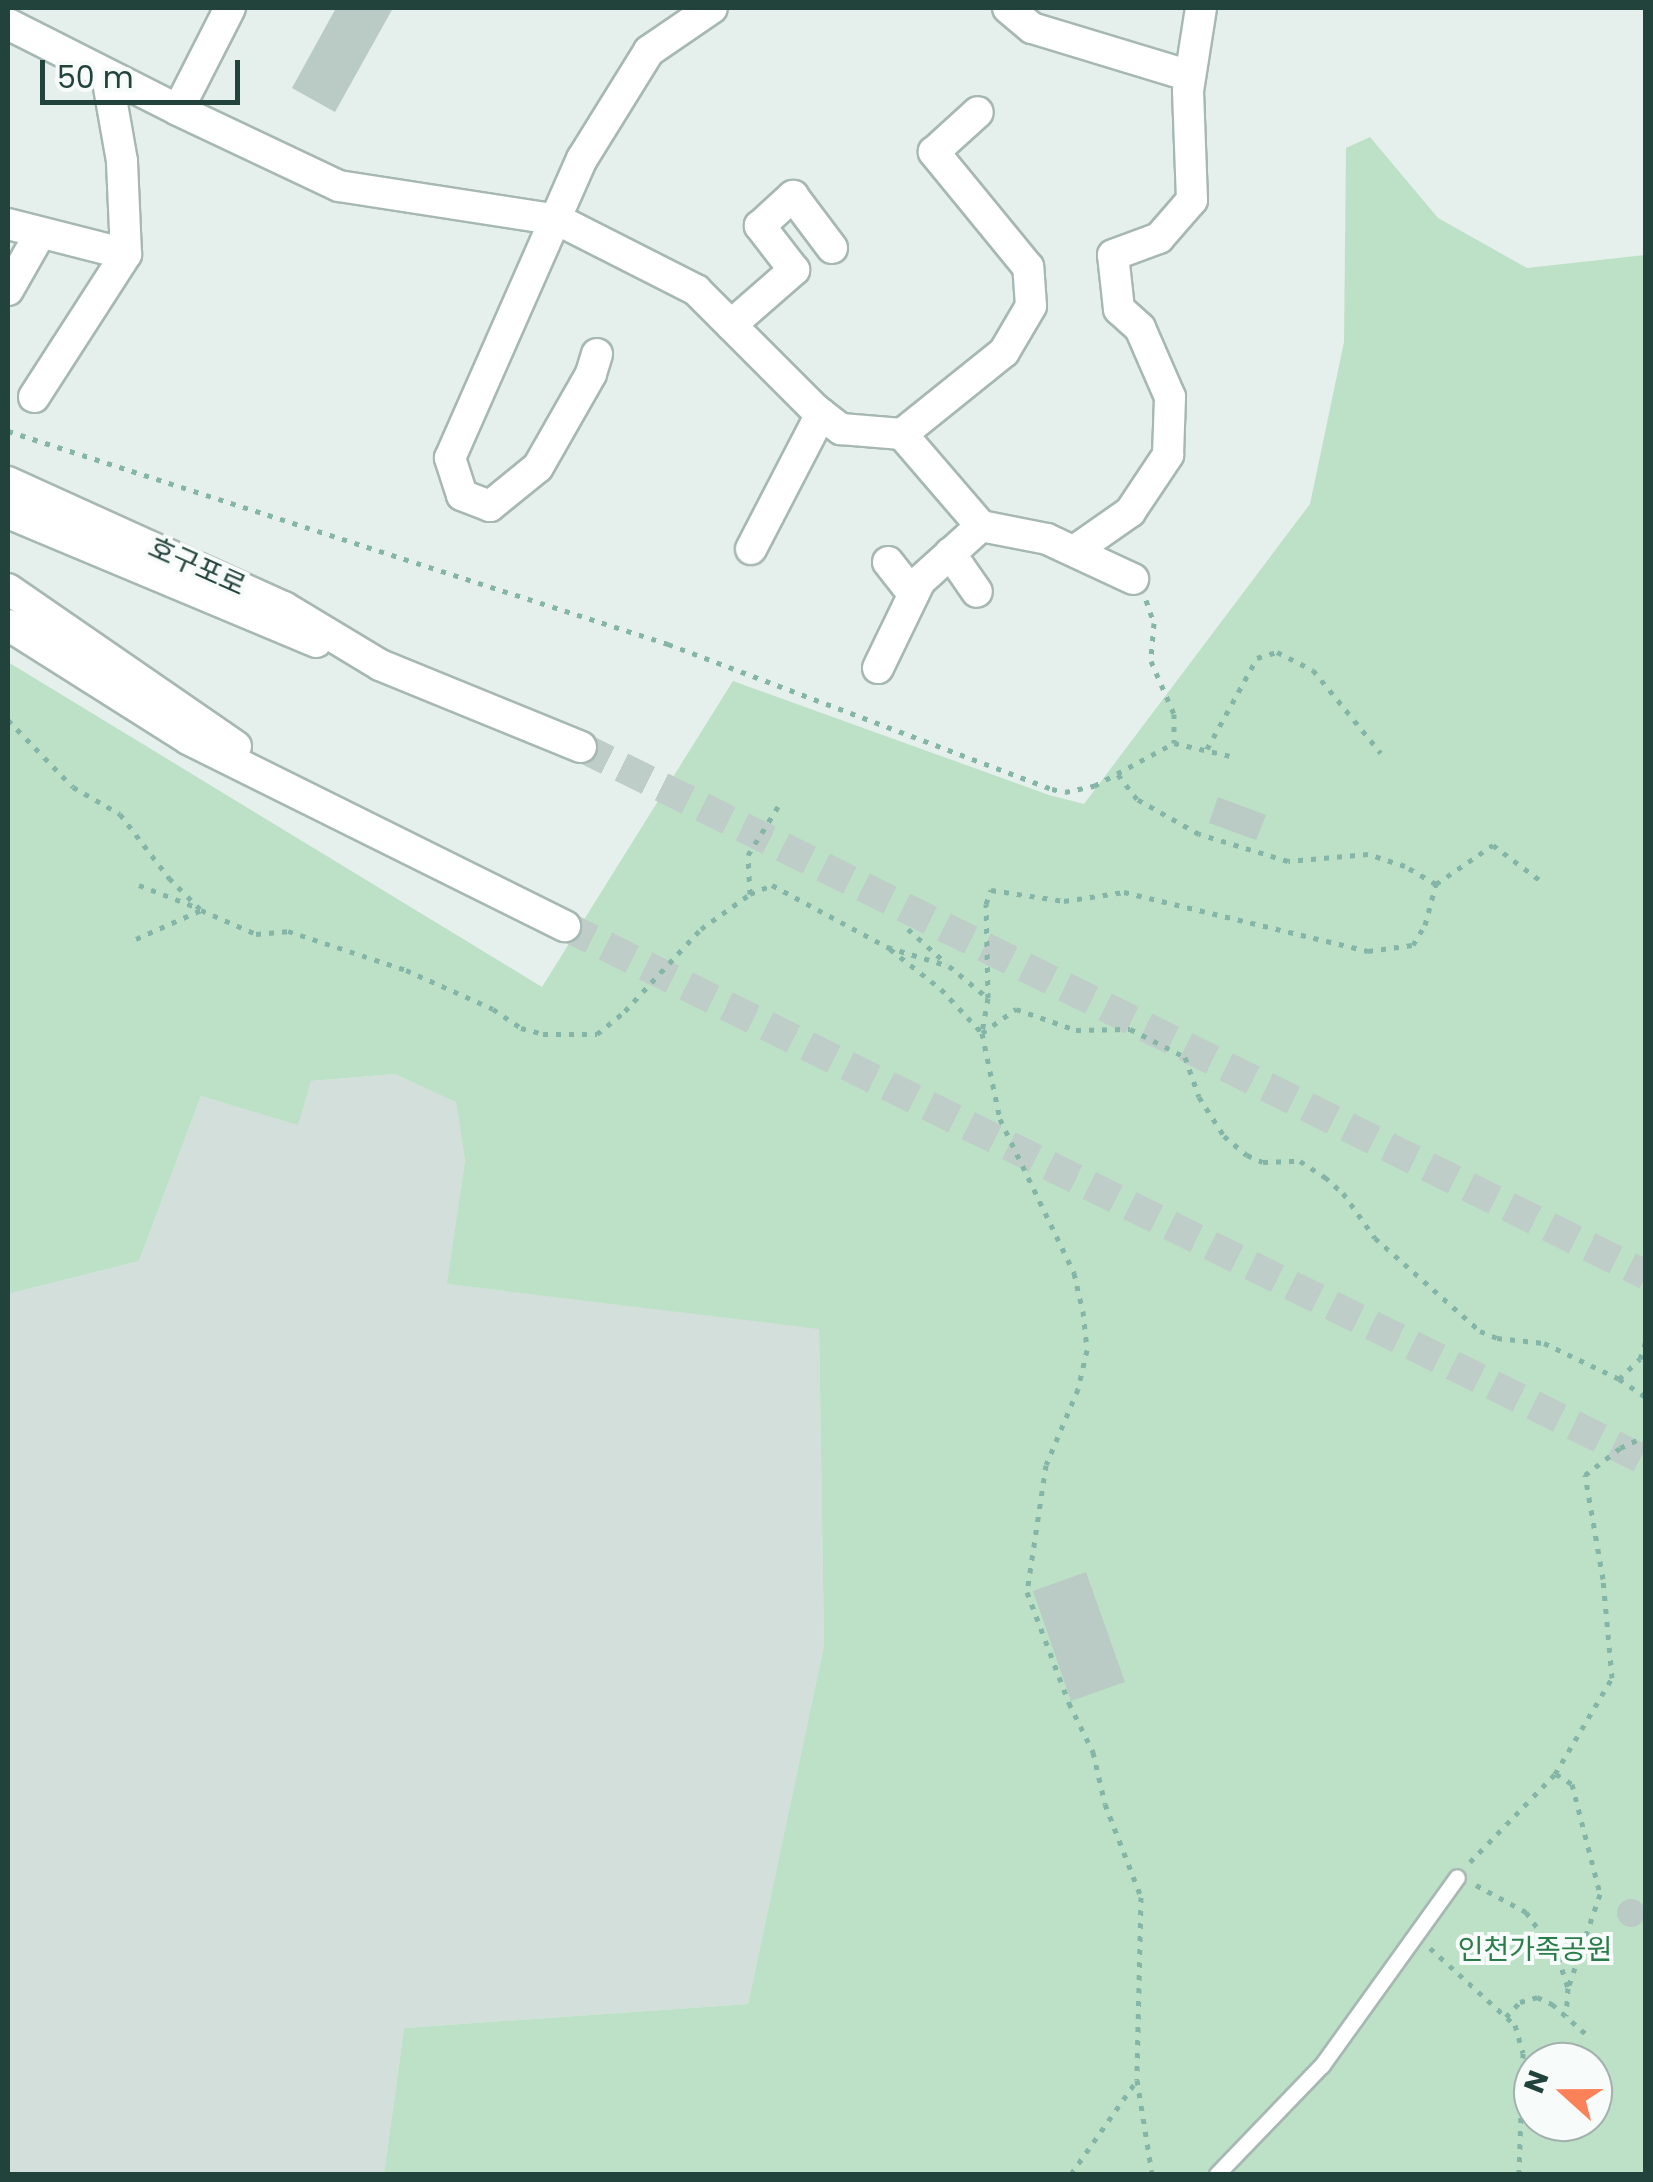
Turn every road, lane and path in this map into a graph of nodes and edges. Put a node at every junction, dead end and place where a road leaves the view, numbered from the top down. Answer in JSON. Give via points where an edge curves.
{"nodes":[{"id":1,"x":230,"y":8,"type":"edge"},
{"id":2,"x":712,"y":8,"type":"edge"},
{"id":3,"x":1008,"y":8,"type":"edge"},
{"id":4,"x":1200,"y":8,"type":"edge"},
{"id":5,"x":8,"y":24,"type":"edge"},
{"id":6,"x":107,"y":76,"type":"junction"},
{"id":7,"x":1190,"y":76,"type":"junction"},
{"id":8,"x":178,"y":110,"type":"junction"},
{"id":9,"x":978,"y":112,"type":"dead end"},
{"id":10,"x":558,"y":220,"type":"junction"},
{"id":11,"x":8,"y":224,"type":"edge"},
{"id":12,"x":40,"y":234,"type":"junction"},
{"id":13,"x":832,"y":248,"type":"dead end"},
{"id":14,"x":126,"y":254,"type":"junction"},
{"id":15,"x":8,"y":290,"type":"edge"},
{"id":16,"x":731,"y":325,"type":"junction"},
{"id":17,"x":597,"y":354,"type":"dead end"},
{"id":18,"x":34,"y":398,"type":"dead end"},
{"id":19,"x":821,"y":414,"type":"junction"},
{"id":20,"x":8,"y":431,"type":"edge"},
{"id":21,"x":902,"y":434,"type":"junction"},
{"id":22,"x":8,"y":482,"type":"edge"},
{"id":23,"x":8,"y":513,"type":"edge"},
{"id":24,"x":981,"y":526,"type":"junction"},
{"id":25,"x":751,"y":549,"type":"dead end"},
{"id":26,"x":1077,"y":550,"type":"junction"},
{"id":27,"x":950,"y":553,"type":"junction"},
{"id":28,"x":888,"y":562,"type":"dead end"},
{"id":29,"x":1133,"y":579,"type":"joint"},
{"id":30,"x":8,"y":589,"type":"edge"},
{"id":31,"x":977,"y":592,"type":"dead end"},
{"id":32,"x":913,"y":594,"type":"junction"},
{"id":33,"x":8,"y":625,"type":"edge"},
{"id":34,"x":380,"y":666,"type":"junction"},
{"id":35,"x":878,"y":668,"type":"dead end"},
{"id":36,"x":8,"y":720,"type":"edge"},
{"id":37,"x":1174,"y":743,"type":"junction"},
{"id":38,"x":581,"y":747,"type":"tunnel mouth"},
{"id":39,"x":1206,"y":749,"type":"junction"},
{"id":40,"x":1381,"y":753,"type":"dead end"},
{"id":41,"x":1235,"y":758,"type":"dead end"},
{"id":42,"x":1118,"y":774,"type":"junction"},
{"id":43,"x":317,"y":802,"type":"junction"},
{"id":44,"x":779,"y":805,"type":"dead end"},
{"id":45,"x":1541,"y":880,"type":"dead end"},
{"id":46,"x":1436,"y":884,"type":"junction"},
{"id":47,"x":138,"y":886,"type":"dead end"},
{"id":48,"x":750,"y":894,"type":"junction"},
{"id":49,"x":201,"y":910,"type":"junction"},
{"id":50,"x":565,"y":926,"type":"tunnel mouth"},
{"id":51,"x":908,"y":928,"type":"dead end"},
{"id":52,"x":136,"y":939,"type":"dead end"},
{"id":53,"x":887,"y":948,"type":"junction"},
{"id":54,"x":949,"y":966,"type":"junction"},
{"id":55,"x":988,"y":998,"type":"junction"},
{"id":56,"x":982,"y":1033,"type":"junction"},
{"id":57,"x":1646,"y":1342,"type":"edge"},
{"id":58,"x":1619,"y":1380,"type":"junction"},
{"id":59,"x":1646,"y":1397,"type":"edge"},
{"id":60,"x":1646,"y":1436,"type":"edge"},
{"id":61,"x":1555,"y":1774,"type":"junction"},
{"id":62,"x":1456,"y":1877,"type":"junction"},
{"id":63,"x":1409,"y":1936,"type":"junction"},
{"id":64,"x":1568,"y":1988,"type":"junction"},
{"id":65,"x":1566,"y":2016,"type":"junction"},
{"id":66,"x":1506,"y":2017,"type":"junction"},
{"id":67,"x":1587,"y":2035,"type":"dead end"},
{"id":68,"x":1136,"y":2080,"type":"junction"},
{"id":69,"x":1071,"y":2174,"type":"edge"},
{"id":70,"x":1152,"y":2174,"type":"edge"},
{"id":71,"x":1217,"y":2174,"type":"edge"},
{"id":72,"x":1519,"y":2174,"type":"edge"}],
"edges":[{"from":1,"to":8,"type":"street"},
{"from":2,"to":10,"type":"street","via":[[648,51],[590,146]]},
{"from":3,"to":7,"type":"street","via":[[1032,28]]},
{"from":4,"to":7,"type":"street"},
{"from":5,"to":6,"type":"street"},
{"from":6,"to":8,"type":"street"},
{"from":6,"to":14,"type":"street","via":[[122,160]]},
{"from":7,"to":26,"type":"street","via":[[1192,200],[1159,238],[1113,255],[1120,309],[1140,328],[1170,396],[1168,455],[1130,512]]},
{"from":8,"to":10,"type":"street","via":[[339,186]]},
{"from":9,"to":21,"type":"street","via":[[934,152],[1028,267],[1031,306],[1004,352]]},
{"from":10,"to":16,"type":"street","via":[[696,290]]},
{"from":10,"to":17,"type":"street","via":[[450,458],[462,495],[490,506],[538,468]]},
{"from":11,"to":12,"type":"street"},
{"from":12,"to":14,"type":"street"},
{"from":12,"to":15,"type":"street"},
{"from":13,"to":16,"type":"street","via":[[793,196],[760,226],[794,270]]},
{"from":14,"to":18,"type":"street"},
{"from":16,"to":19,"type":"street"},
{"from":19,"to":21,"type":"street","via":[[841,429]]},
{"from":19,"to":25,"type":"street"},
{"from":20,"to":42,"type":"path","via":[[668,644],[1052,789],[1078,790]]},
{"from":21,"to":24,"type":"street"},
{"from":22,"to":34,"type":"street","name":"호구포로","via":[[284,606]]},
{"from":23,"to":34,"type":"street","name":"호구포로"},
{"from":24,"to":26,"type":"street"},
{"from":24,"to":27,"type":"street"},
{"from":26,"to":29,"type":"street"},
{"from":27,"to":31,"type":"street"},
{"from":27,"to":32,"type":"street"},
{"from":28,"to":32,"type":"street"},
{"from":29,"to":37,"type":"path","via":[[1154,624],[1151,661],[1174,714]]},
{"from":30,"to":43,"type":"street"},
{"from":32,"to":35,"type":"street"},
{"from":33,"to":43,"type":"street","via":[[188,739]]},
{"from":34,"to":38,"type":"street","name":"호구포로"},
{"from":36,"to":49,"type":"path","via":[[73,787],[120,814]]},
{"from":37,"to":39,"type":"path"},
{"from":37,"to":42,"type":"path"},
{"from":39,"to":40,"type":"path","via":[[1258,658],[1277,652],[1314,670]]},
{"from":39,"to":41,"type":"path"},
{"from":42,"to":46,"type":"path","via":[[1137,799],[1199,834],[1288,861],[1385,858]]},
{"from":43,"to":50,"type":"street"},
{"from":44,"to":48,"type":"path","via":[[748,855]]},
{"from":45,"to":46,"type":"path","via":[[1494,845]]},
{"from":46,"to":55,"type":"path","via":[[1413,945],[1368,951],[1124,892],[1064,901],[991,890]]},
{"from":47,"to":49,"type":"path"},
{"from":48,"to":49,"type":"path","via":[[701,928],[611,1024],[597,1034],[570,1035],[522,1028],[406,970],[288,931],[256,934]]},
{"from":48,"to":53,"type":"path","via":[[772,885]]},
{"from":49,"to":52,"type":"path"},
{"from":51,"to":54,"type":"path"},
{"from":53,"to":54,"type":"path"},
{"from":53,"to":56,"type":"path"},
{"from":54,"to":55,"type":"path"},
{"from":55,"to":56,"type":"path"},
{"from":56,"to":58,"type":"path","via":[[1016,1008],[1076,1030],[1130,1029],[1185,1057],[1199,1097],[1224,1136],[1263,1162],[1300,1161],[1325,1177],[1375,1238],[1480,1331],[1544,1343]]},
{"from":56,"to":68,"type":"path","via":[[1000,1119],[1074,1273],[1082,1311],[1087,1350],[1046,1465],[1027,1592],[1094,1752],[1105,1804],[1141,1897]]},
{"from":57,"to":58,"type":"path","via":[[1640,1360]]},
{"from":58,"to":59,"type":"path"},
{"from":60,"to":61,"type":"path","via":[[1585,1475],[1612,1678]]},
{"from":61,"to":62,"type":"path"},
{"from":61,"to":64,"type":"path","via":[[1572,1784],[1600,1894]]},
{"from":62,"to":63,"type":"lane"},
{"from":62,"to":64,"type":"path","via":[[1526,1912],[1558,1957]]},
{"from":63,"to":66,"type":"path","via":[[1434,1950]]},
{"from":63,"to":71,"type":"lane","via":[[1322,2064]]},
{"from":64,"to":65,"type":"path"},
{"from":65,"to":66,"type":"path","via":[[1538,1998],[1520,2002]]},
{"from":65,"to":67,"type":"path"},
{"from":66,"to":72,"type":"path","via":[[1523,2053]]},
{"from":68,"to":69,"type":"path"},
{"from":68,"to":70,"type":"path"}]}
